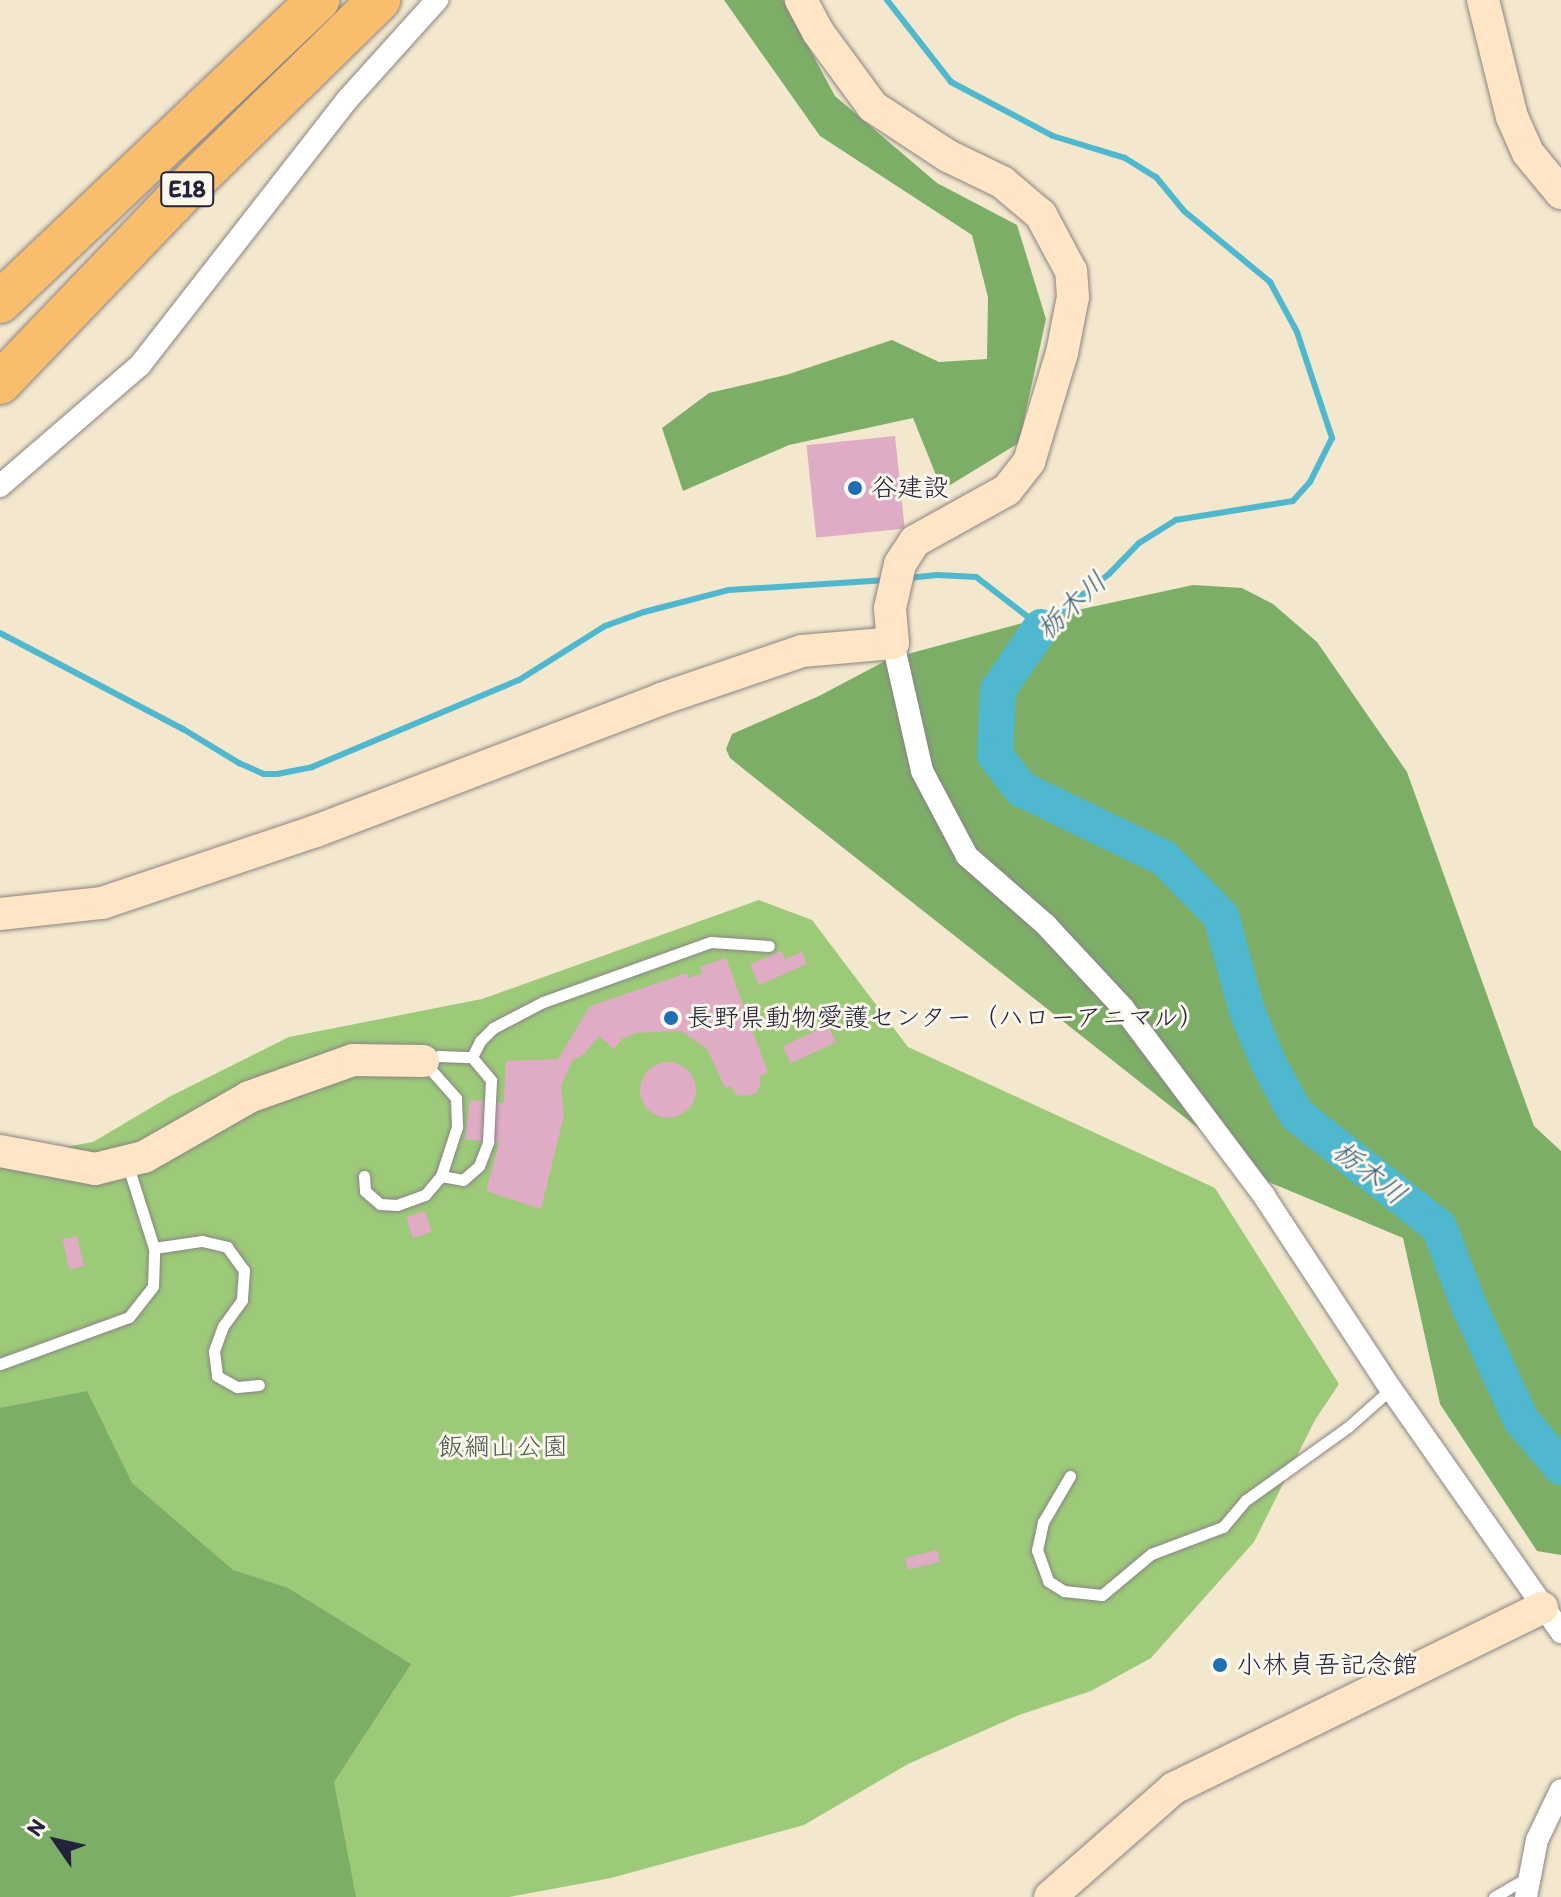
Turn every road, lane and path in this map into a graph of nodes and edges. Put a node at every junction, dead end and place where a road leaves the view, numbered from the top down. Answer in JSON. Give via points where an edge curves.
{"nodes":[{"id":1,"x":318,"y":0,"type":"edge"},
{"id":2,"x":379,"y":0,"type":"edge"},
{"id":3,"x":437,"y":0,"type":"edge"},
{"id":4,"x":801,"y":0,"type":"edge"},
{"id":5,"x":1483,"y":0,"type":"edge"},
{"id":6,"x":1561,"y":193,"type":"edge"},
{"id":7,"x":0,"y":302,"type":"edge"},
{"id":8,"x":0,"y":383,"type":"edge"},
{"id":9,"x":0,"y":486,"type":"edge"},
{"id":10,"x":893,"y":643,"type":"junction"},
{"id":11,"x":0,"y":914,"type":"edge"},
{"id":12,"x":769,"y":946,"type":"dead end"},
{"id":13,"x":472,"y":1057,"type":"junction"},
{"id":14,"x":423,"y":1061,"type":"junction"},
{"id":15,"x":0,"y":1151,"type":"edge"},
{"id":16,"x":127,"y":1163,"type":"junction"},
{"id":17,"x":364,"y":1176,"type":"dead end"},
{"id":18,"x":441,"y":1176,"type":"junction"},
{"id":19,"x":154,"y":1248,"type":"junction"},
{"id":20,"x":0,"y":1364,"type":"edge"},
{"id":21,"x":259,"y":1385,"type":"dead end"},
{"id":22,"x":1391,"y":1389,"type":"junction"},
{"id":23,"x":1070,"y":1476,"type":"dead end"},
{"id":24,"x":1551,"y":1620,"type":"edge"},
{"id":25,"x":1561,"y":1790,"type":"edge"},
{"id":26,"x":1528,"y":1887,"type":"edge"},
{"id":27,"x":1050,"y":1897,"type":"edge"},
{"id":28,"x":1494,"y":1897,"type":"edge"}],
"edges":[{"from":1,"to":7,"type":"highway","number":"E18"},
{"from":2,"to":8,"type":"highway","number":"E18","via":[[185,190]]},
{"from":3,"to":9,"type":"street","via":[[347,100],[140,365]]},
{"from":4,"to":10,"type":"street","via":[[873,107],[948,156],[1002,182],[1041,215],[1071,271],[1073,297],[1062,353],[1029,462],[1007,490],[915,541],[900,564],[890,608]]},
{"from":5,"to":6,"type":"street","via":[[1512,117],[1528,153]]},
{"from":10,"to":11,"type":"street","via":[[802,651],[316,831],[102,903]]},
{"from":10,"to":22,"type":"street","via":[[922,771],[967,856],[1046,925],[1123,1008],[1264,1196]]},
{"from":12,"to":13,"type":"lane","via":[[711,942],[543,1002],[493,1028]]},
{"from":13,"to":14,"type":"lane"},
{"from":13,"to":18,"type":"lane","via":[[491,1080],[488,1142],[479,1166],[463,1180]]},
{"from":14,"to":16,"type":"street","via":[[353,1060],[249,1097]]},
{"from":14,"to":18,"type":"lane","via":[[456,1098],[457,1127]]},
{"from":15,"to":16,"type":"street","via":[[95,1169]]},
{"from":16,"to":19,"type":"lane"},
{"from":17,"to":18,"type":"lane","via":[[365,1191],[380,1204],[397,1205],[425,1195]]},
{"from":19,"to":20,"type":"lane","via":[[153,1286],[129,1317]]},
{"from":19,"to":21,"type":"lane","via":[[202,1241],[227,1247],[244,1270],[242,1300],[223,1326],[214,1351],[217,1376],[237,1387]]},
{"from":22,"to":23,"type":"lane","via":[[1348,1427],[1246,1500],[1223,1527],[1151,1554],[1102,1595],[1064,1591],[1048,1581],[1037,1550],[1043,1522]]},
{"from":22,"to":24,"type":"street"},
{"from":24,"to":27,"type":"street","via":[[1174,1788]]},
{"from":25,"to":26,"type":"street","via":[[1537,1840]]},
{"from":26,"to":28,"type":"lane"}]}
